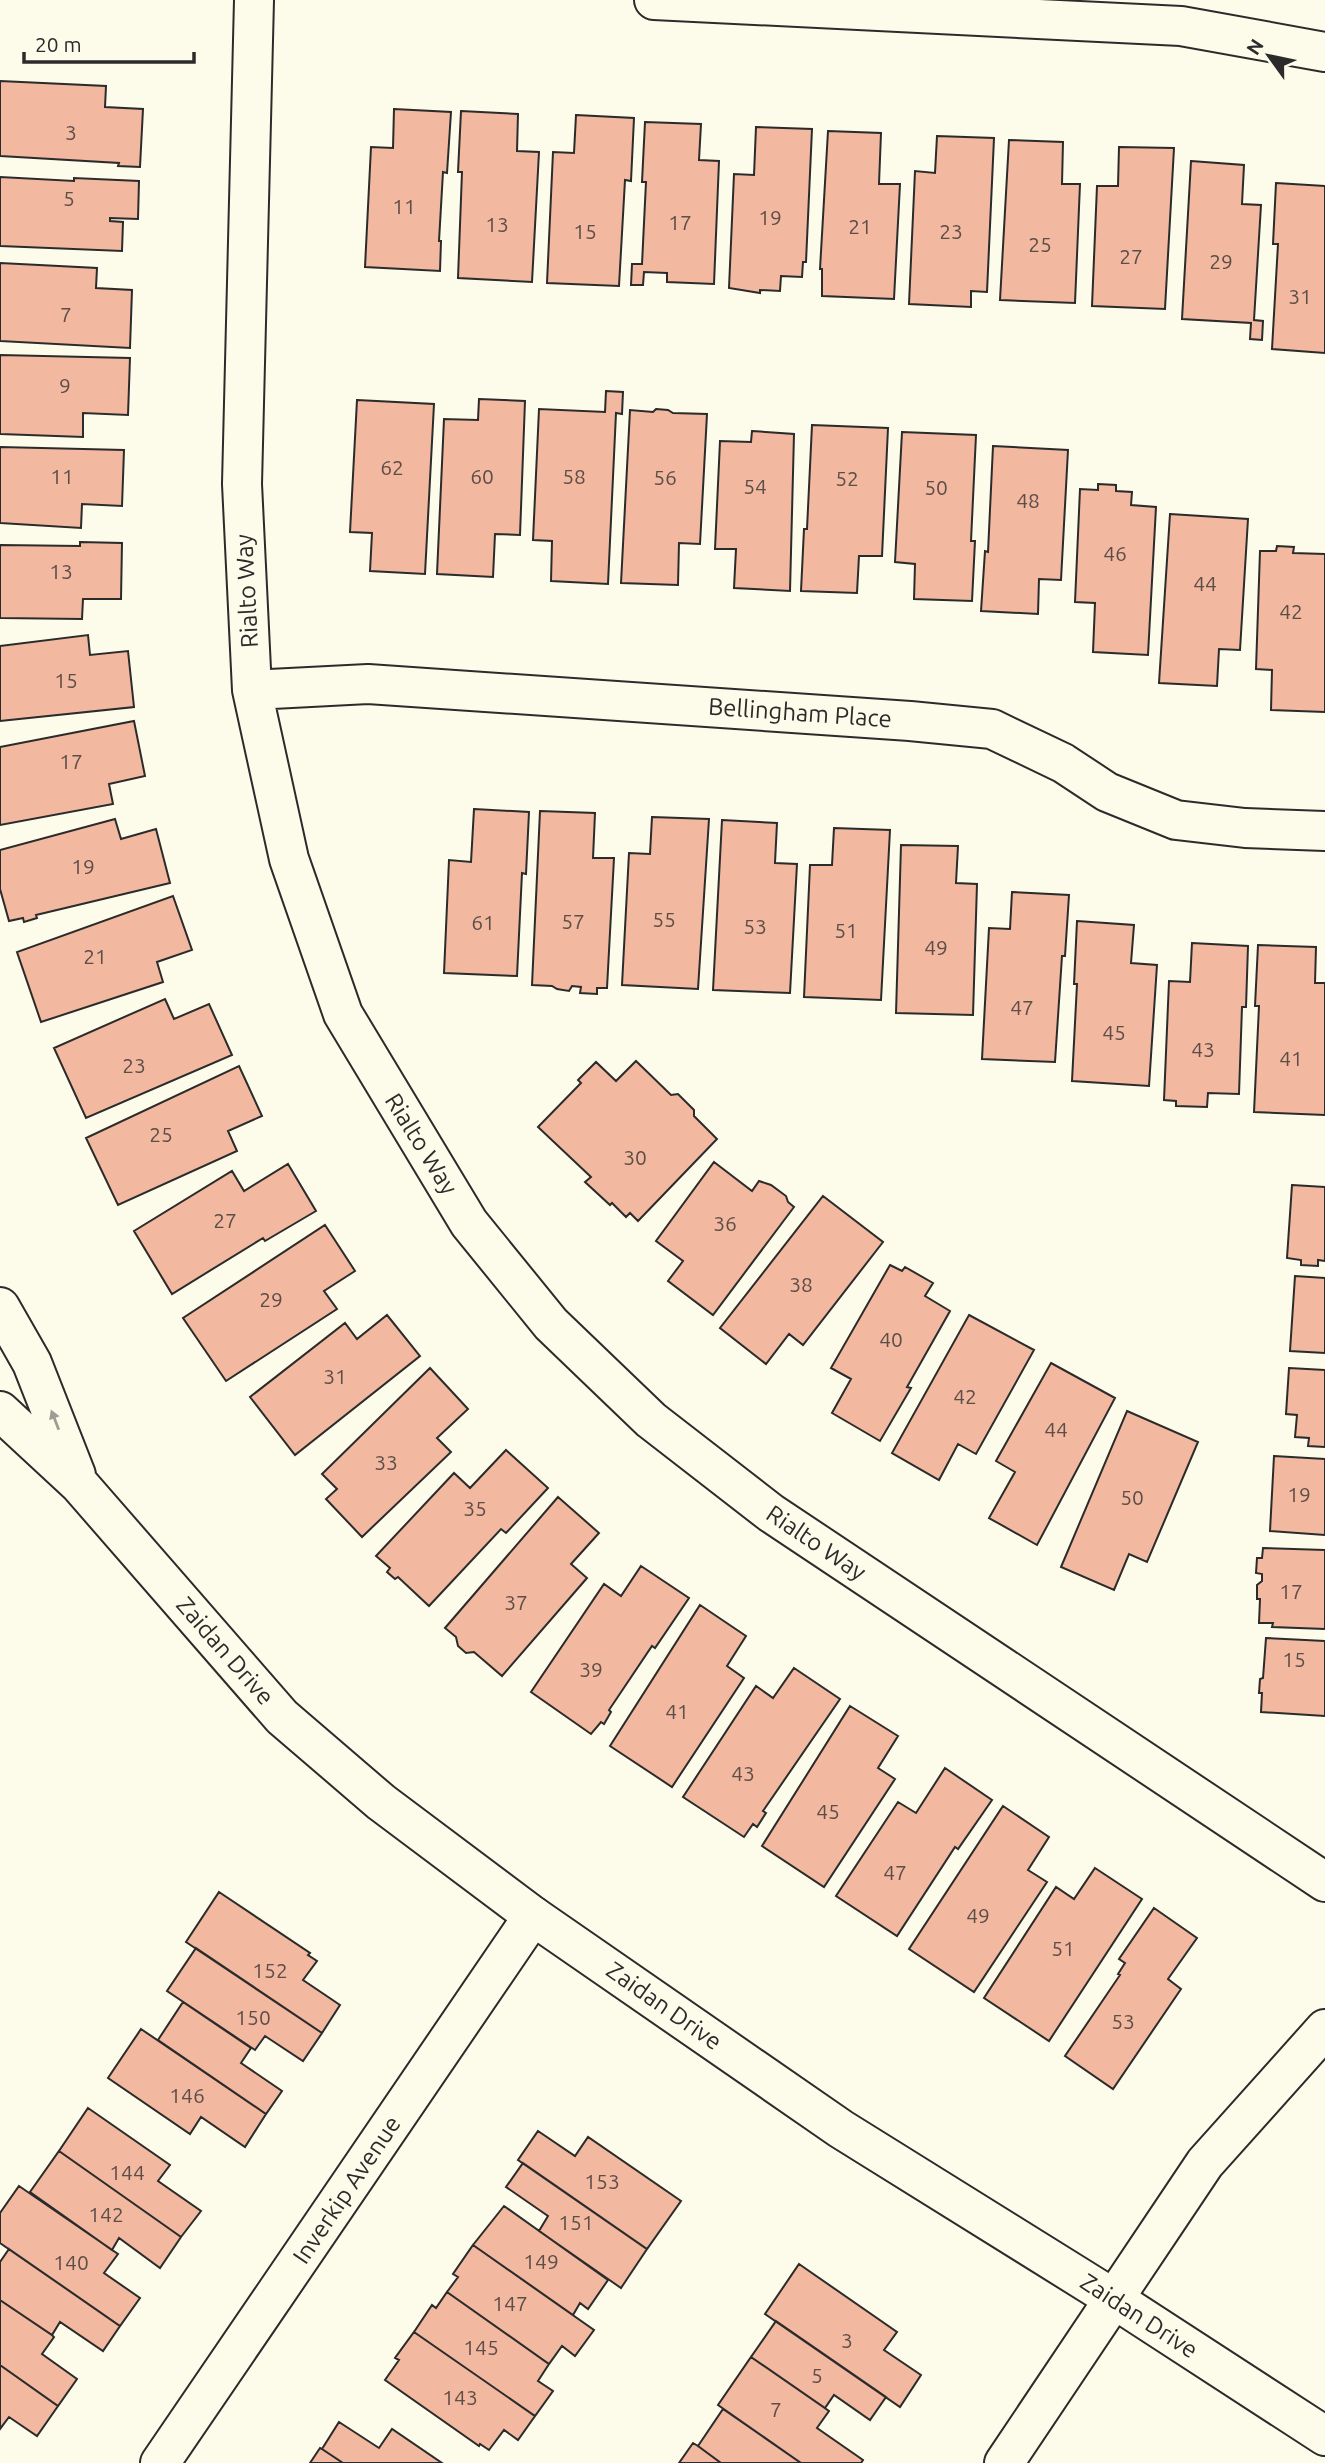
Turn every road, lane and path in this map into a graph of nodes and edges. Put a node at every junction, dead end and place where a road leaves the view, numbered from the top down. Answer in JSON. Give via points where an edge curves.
{"nodes":[{"id":1,"x":254,"y":0,"type":"edge"},
{"id":2,"x":654,"y":0,"type":"edge"},
{"id":3,"x":1325,"y":52,"type":"edge"},
{"id":4,"x":252,"y":690,"type":"junction"},
{"id":5,"x":1325,"y":831,"type":"edge"},
{"id":6,"x":0,"y":1307,"type":"edge"},
{"id":7,"x":0,"y":1411,"type":"edge"},
{"id":8,"x":79,"y":1484,"type":"junction"},
{"id":9,"x":1325,"y":1882,"type":"edge"},
{"id":10,"x":533,"y":1916,"type":"junction"},
{"id":11,"x":1325,"y":2029,"type":"edge"},
{"id":12,"x":1114,"y":2299,"type":"junction"},
{"id":13,"x":1325,"y":2436,"type":"edge"},
{"id":14,"x":160,"y":2463,"type":"edge"},
{"id":15,"x":1004,"y":2463,"type":"edge"}],
"edges":[{"from":1,"to":4,"type":"street","name":"Rialto Way","via":[[242,484]]},
{"from":2,"to":3,"type":"street","via":[[1181,26]]},
{"from":4,"to":5,"type":"street","name":"Bellingham Place","via":[[368,684],[992,729],[1063,762],[1107,792],[1176,820]]},
{"from":4,"to":9,"type":"street","name":"Rialto Way","via":[[289,859],[343,1014],[469,1223],[551,1324],[650,1420],[771,1513]]},
{"from":8,"to":6,"type":"street","name":"Zaidan Drive","one_way":true,"via":[[32,1363]]},
{"from":7,"to":8,"type":"street","name":"Zaidan Drive"},
{"from":8,"to":10,"type":"street","name":"Zaidan Drive","via":[[282,1717],[381,1802]]},
{"from":10,"to":12,"type":"street","name":"Zaidan Drive","via":[[841,2129]]},
{"from":10,"to":14,"type":"street","name":"Inverkip Avenue"},
{"from":11,"to":12,"type":"street","via":[[1205,2163]]},
{"from":12,"to":13,"type":"street","name":"Zaidan Drive"},
{"from":12,"to":15,"type":"street"}]}
